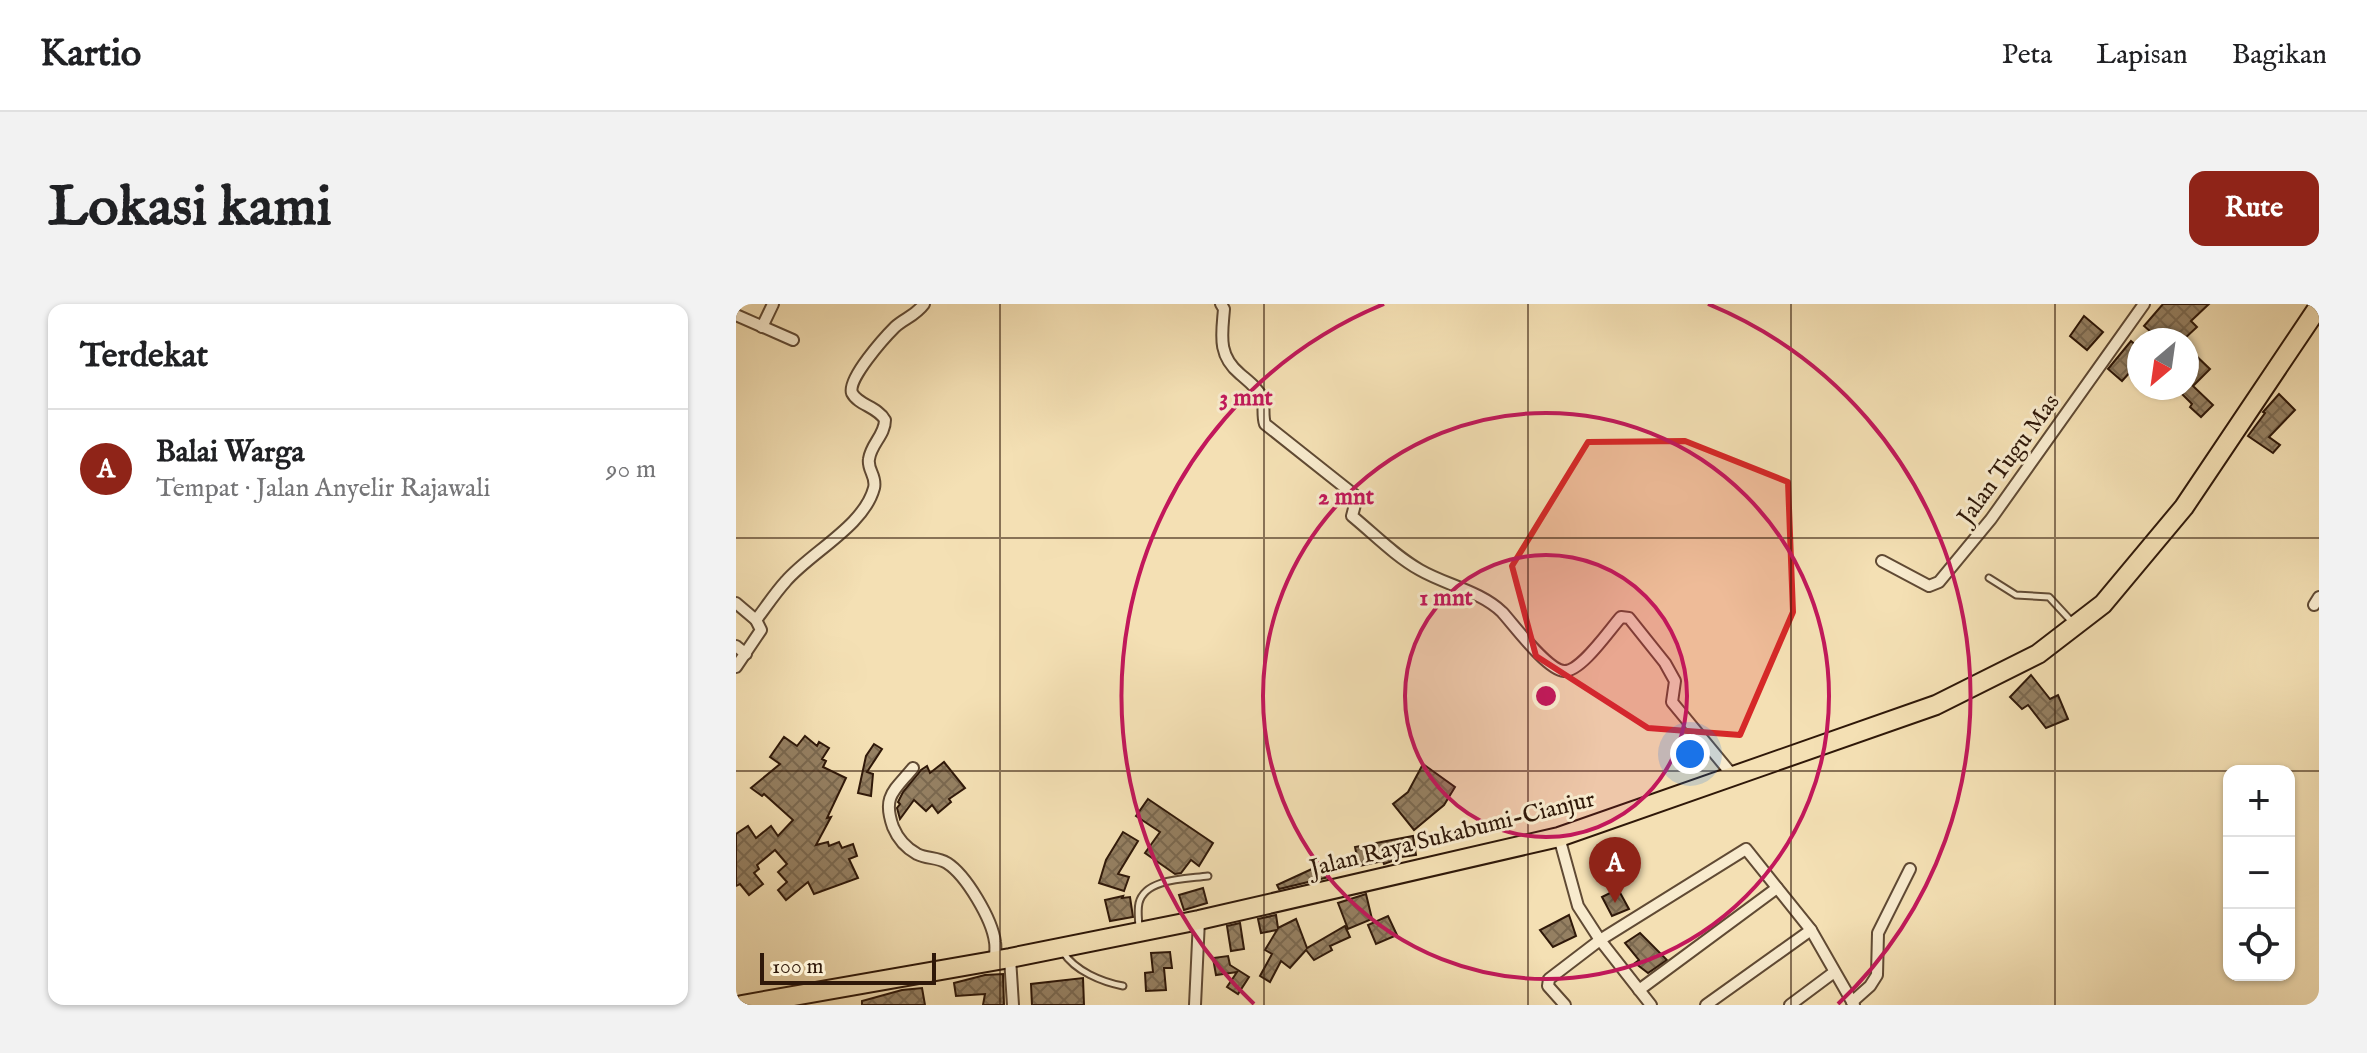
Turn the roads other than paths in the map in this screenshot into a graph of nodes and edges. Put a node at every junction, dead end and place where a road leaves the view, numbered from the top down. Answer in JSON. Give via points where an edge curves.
{"nodes":[{"id":1,"x":773,"y":304,"type":"edge"},
{"id":2,"x":924,"y":304,"type":"edge"},
{"id":3,"x":1221,"y":304,"type":"edge"},
{"id":4,"x":2144,"y":304,"type":"edge"},
{"id":5,"x":2319,"y":306,"type":"edge"},
{"id":6,"x":736,"y":315,"type":"edge"},
{"id":7,"x":762,"y":327,"type":"junction"},
{"id":8,"x":793,"y":340,"type":"dead end"},
{"id":9,"x":1882,"y":561,"type":"dead end"},
{"id":10,"x":1989,"y":578,"type":"dead end"},
{"id":11,"x":736,"y":603,"type":"edge"},
{"id":12,"x":756,"y":620,"type":"junction"},
{"id":13,"x":2076,"y":627,"type":"junction"},
{"id":14,"x":736,"y":646,"type":"edge"},
{"id":15,"x":746,"y":654,"type":"junction"},
{"id":16,"x":736,"y":667,"type":"edge"},
{"id":17,"x":913,"y":768,"type":"dead end"},
{"id":18,"x":1734,"y":777,"type":"junction"},
{"id":19,"x":1559,"y":837,"type":"junction"},
{"id":20,"x":1910,"y":869,"type":"dead end"},
{"id":21,"x":1208,"y":876,"type":"dead end"},
{"id":22,"x":1777,"y":888,"type":"junction"},
{"id":23,"x":1199,"y":920,"type":"junction"},
{"id":24,"x":1811,"y":930,"type":"junction"},
{"id":25,"x":1139,"y":931,"type":"junction"},
{"id":26,"x":1600,"y":940,"type":"junction"},
{"id":27,"x":1059,"y":946,"type":"junction"},
{"id":28,"x":1002,"y":959,"type":"junction"},
{"id":29,"x":1833,"y":973,"type":"junction"},
{"id":30,"x":1123,"y":986,"type":"dead end"},
{"id":31,"x":1639,"y":990,"type":"junction"},
{"id":32,"x":798,"y":1000,"type":"edge"},
{"id":33,"x":1853,"y":1003,"type":"edge"},
{"id":34,"x":752,"y":1004,"type":"edge"},
{"id":35,"x":1013,"y":1005,"type":"edge"},
{"id":36,"x":1195,"y":1005,"type":"edge"},
{"id":37,"x":1565,"y":1005,"type":"edge"},
{"id":38,"x":1651,"y":1005,"type":"edge"},
{"id":39,"x":1706,"y":1005,"type":"edge"},
{"id":40,"x":1790,"y":1005,"type":"edge"}],
"edges":[{"from":1,"to":7,"type":"street"},
{"from":2,"to":12,"type":"street","via":[[896,326],[851,384],[856,398],[885,420],[869,457],[875,474],[863,510],[787,579]]},
{"from":3,"to":18,"type":"street","via":[[1222,347],[1262,398],[1265,424],[1357,497],[1352,516],[1419,569],[1490,603],[1559,670],[1575,667],[1621,617],[1629,618],[1675,681],[1672,702]]},
{"from":4,"to":9,"type":"street","name":"Jalan Tugu Mas","via":[[1991,519],[1939,582],[1929,586]]},
{"from":5,"to":13,"type":"highway","name":"Jalan Raya Sukabumi-Cianjur","via":[[2184,507],[2111,596]]},
{"from":6,"to":7,"type":"street"},
{"from":7,"to":8,"type":"street"},
{"from":10,"to":13,"type":"lane","via":[[2016,595],[2049,597]]},
{"from":11,"to":12,"type":"street"},
{"from":12,"to":15,"type":"street","via":[[761,630]]},
{"from":13,"to":18,"type":"highway","name":"Jalan Raya Sukabumi-Cianjur","via":[[2038,654],[1936,705]]},
{"from":14,"to":15,"type":"street"},
{"from":15,"to":16,"type":"street"},
{"from":17,"to":28,"type":"street","via":[[889,800],[887,812],[896,834],[920,856],[945,862],[959,876],[988,919]]},
{"from":18,"to":19,"type":"highway","name":"Jalan Raya Sukabumi-Cianjur"},
{"from":19,"to":23,"type":"highway","name":"Jalan Raya Sukabumi-Cianjur"},
{"from":19,"to":26,"type":"street","via":[[1576,898]]},
{"from":20,"to":33,"type":"street","via":[[1878,933],[1877,975]]},
{"from":21,"to":25,"type":"lane","via":[[1147,890],[1139,903]]},
{"from":22,"to":24,"type":"street"},
{"from":22,"to":26,"type":"street","via":[[1746,849]]},
{"from":22,"to":31,"type":"street"},
{"from":23,"to":25,"type":"highway","name":"Jalan Raya Sukabumi-Cianjur"},
{"from":23,"to":36,"type":"street"},
{"from":24,"to":29,"type":"street"},
{"from":24,"to":39,"type":"street"},
{"from":25,"to":27,"type":"highway","name":"Jalan Raya Sukabumi-Cianjur"},
{"from":26,"to":31,"type":"street"},
{"from":26,"to":37,"type":"street","via":[[1549,979],[1548,986]]},
{"from":27,"to":28,"type":"highway","name":"Jalan Raya Sukabumi-Cianjur"},
{"from":27,"to":30,"type":"lane","via":[[1073,964],[1104,983]]},
{"from":28,"to":32,"type":"highway","name":"Jalan Raya Sukabumi-Cianjur"},
{"from":28,"to":35,"type":"street"},
{"from":29,"to":33,"type":"street"},
{"from":29,"to":40,"type":"street"},
{"from":31,"to":38,"type":"street"},
{"from":32,"to":34,"type":"highway","name":"Jalan Raya Sukabumi-Cianjur"}]}
